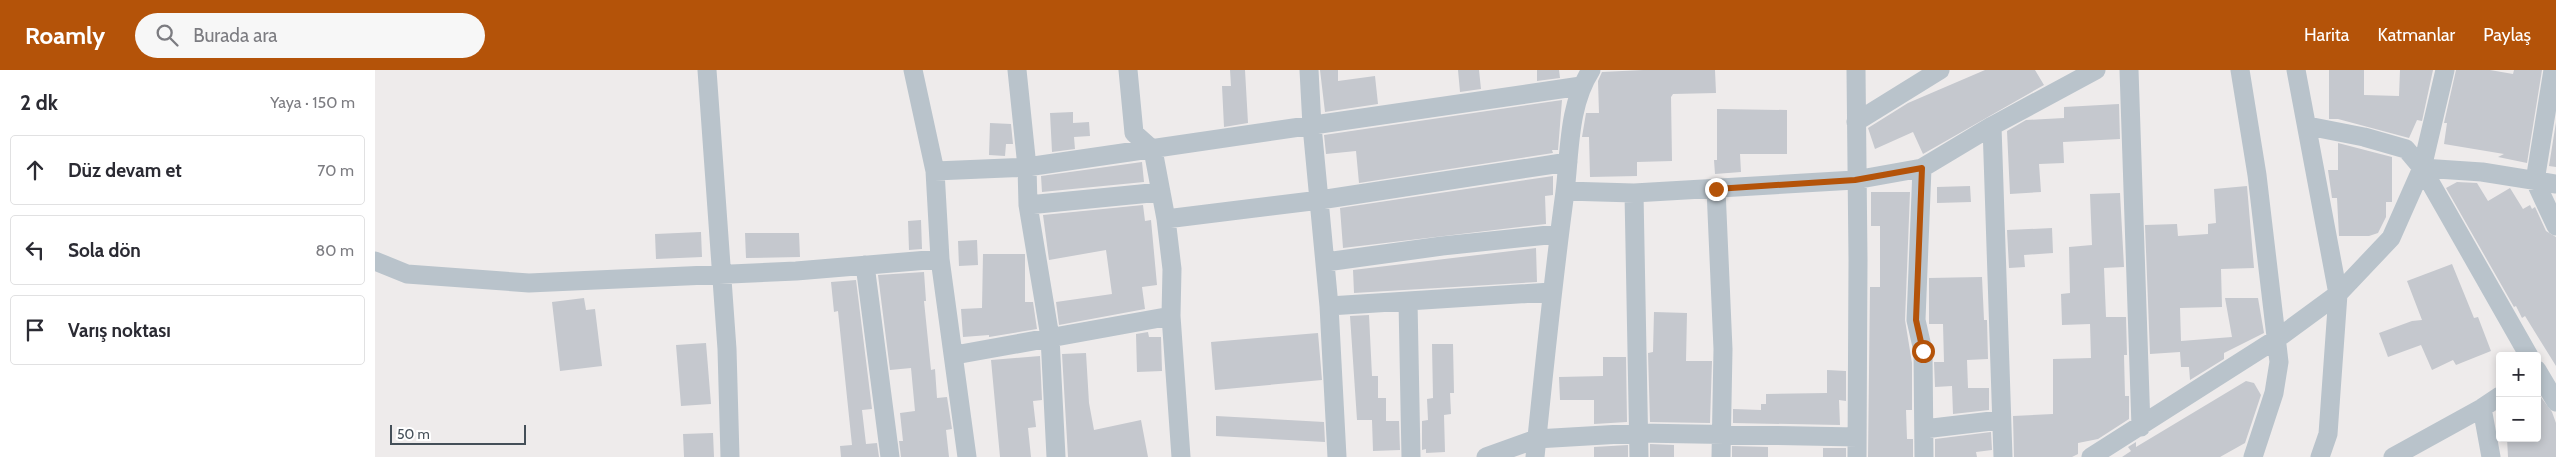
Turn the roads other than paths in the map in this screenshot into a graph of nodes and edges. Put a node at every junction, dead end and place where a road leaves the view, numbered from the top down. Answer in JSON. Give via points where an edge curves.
{"nodes":[{"id":1,"x":707,"y":70,"type":"edge"},
{"id":2,"x":913,"y":70,"type":"edge"},
{"id":3,"x":1017,"y":70,"type":"edge"},
{"id":4,"x":1128,"y":70,"type":"edge"},
{"id":5,"x":1309,"y":70,"type":"edge"},
{"id":6,"x":1591,"y":70,"type":"edge"},
{"id":7,"x":1856,"y":70,"type":"edge"},
{"id":8,"x":1940,"y":70,"type":"edge"},
{"id":9,"x":2096,"y":70,"type":"edge"},
{"id":10,"x":2129,"y":70,"type":"edge"},
{"id":11,"x":2240,"y":70,"type":"edge"},
{"id":12,"x":2296,"y":70,"type":"edge"},
{"id":13,"x":2307,"y":70,"type":"edge"},
{"id":14,"x":2445,"y":70,"type":"edge"},
{"id":15,"x":2553,"y":70,"type":"edge"},
{"id":16,"x":1581,"y":86,"type":"junction"},
{"id":17,"x":2299,"y":94,"type":"junction"},
{"id":18,"x":1855,"y":122,"type":"junction"},
{"id":19,"x":1312,"y":126,"type":"junction"},
{"id":20,"x":1992,"y":126,"type":"junction"},
{"id":21,"x":2308,"y":126,"type":"junction"},
{"id":22,"x":1153,"y":150,"type":"junction"},
{"id":23,"x":1568,"y":162,"type":"junction"},
{"id":24,"x":1027,"y":167,"type":"junction"},
{"id":25,"x":1922,"y":168,"type":"junction"},
{"id":26,"x":2422,"y":168,"type":"junction"},
{"id":27,"x":935,"y":172,"type":"junction"},
{"id":28,"x":1855,"y":180,"type":"junction"},
{"id":29,"x":2535,"y":181,"type":"junction"},
{"id":30,"x":2556,"y":184,"type":"edge"},
{"id":31,"x":1716,"y":189,"type":"junction"},
{"id":32,"x":1565,"y":191,"type":"junction"},
{"id":33,"x":1161,"y":192,"type":"junction"},
{"id":34,"x":1633,"y":193,"type":"junction"},
{"id":35,"x":1320,"y":200,"type":"junction"},
{"id":36,"x":1028,"y":205,"type":"junction"},
{"id":37,"x":1167,"y":218,"type":"junction"},
{"id":38,"x":2556,"y":226,"type":"edge"},
{"id":39,"x":1558,"y":234,"type":"junction"},
{"id":40,"x":940,"y":259,"type":"junction"},
{"id":41,"x":375,"y":261,"type":"edge"},
{"id":42,"x":1326,"y":262,"type":"junction"},
{"id":43,"x":865,"y":265,"type":"junction"},
{"id":44,"x":721,"y":274,"type":"junction"},
{"id":45,"x":1551,"y":292,"type":"junction"},
{"id":46,"x":2338,"y":294,"type":"junction"},
{"id":47,"x":1408,"y":301,"type":"junction"},
{"id":48,"x":1329,"y":306,"type":"junction"},
{"id":49,"x":1171,"y":316,"type":"junction"},
{"id":50,"x":1050,"y":338,"type":"junction"},
{"id":51,"x":2278,"y":338,"type":"junction"},
{"id":52,"x":2527,"y":352,"type":"edge"},
{"id":53,"x":955,"y":355,"type":"junction"},
{"id":54,"x":2541,"y":377,"type":"edge"},
{"id":55,"x":2498,"y":397,"type":"edge"},
{"id":56,"x":2556,"y":402,"type":"edge"},
{"id":57,"x":2482,"y":408,"type":"junction"},
{"id":58,"x":2000,"y":420,"type":"junction"},
{"id":59,"x":2141,"y":427,"type":"junction"},
{"id":60,"x":1924,"y":428,"type":"junction"},
{"id":61,"x":1639,"y":433,"type":"junction"},
{"id":62,"x":1721,"y":434,"type":"junction"},
{"id":63,"x":1857,"y":437,"type":"junction"},
{"id":64,"x":1535,"y":448,"type":"edge"},
{"id":65,"x":730,"y":457,"type":"edge"},
{"id":66,"x":890,"y":457,"type":"edge"},
{"id":67,"x":967,"y":457,"type":"edge"},
{"id":68,"x":1056,"y":457,"type":"edge"},
{"id":69,"x":1181,"y":457,"type":"edge"},
{"id":70,"x":1188,"y":457,"type":"edge"},
{"id":71,"x":1337,"y":457,"type":"edge"},
{"id":72,"x":1411,"y":457,"type":"edge"},
{"id":73,"x":1486,"y":457,"type":"edge"},
{"id":74,"x":1639,"y":457,"type":"edge"},
{"id":75,"x":1721,"y":457,"type":"edge"},
{"id":76,"x":1857,"y":457,"type":"edge"},
{"id":77,"x":1924,"y":457,"type":"edge"},
{"id":78,"x":2003,"y":457,"type":"edge"},
{"id":79,"x":2091,"y":457,"type":"edge"},
{"id":80,"x":2253,"y":457,"type":"edge"},
{"id":81,"x":2320,"y":457,"type":"edge"},
{"id":82,"x":2393,"y":457,"type":"edge"},
{"id":83,"x":2491,"y":457,"type":"edge"}],
"edges":[{"from":1,"to":44,"type":"street"},
{"from":2,"to":27,"type":"street"},
{"from":3,"to":24,"type":"street"},
{"from":4,"to":22,"type":"street","via":[[1134,133]]},
{"from":5,"to":19,"type":"street"},
{"from":6,"to":16,"type":"street"},
{"from":7,"to":18,"type":"street"},
{"from":8,"to":18,"type":"street"},
{"from":9,"to":20,"type":"street"},
{"from":10,"to":59,"type":"street"},
{"from":11,"to":51,"type":"street"},
{"from":12,"to":17,"type":"street"},
{"from":13,"to":17,"type":"street"},
{"from":14,"to":26,"type":"street"},
{"from":15,"to":29,"type":"street"},
{"from":16,"to":19,"type":"street"},
{"from":16,"to":23,"type":"street"},
{"from":17,"to":21,"type":"street"},
{"from":18,"to":28,"type":"street"},
{"from":19,"to":22,"type":"street"},
{"from":19,"to":35,"type":"street"},
{"from":20,"to":25,"type":"street"},
{"from":20,"to":58,"type":"street"},
{"from":21,"to":26,"type":"street","via":[[2364,136],[2406,149]]},
{"from":21,"to":46,"type":"street"},
{"from":22,"to":24,"type":"street"},
{"from":22,"to":33,"type":"street"},
{"from":23,"to":32,"type":"street"},
{"from":23,"to":35,"type":"street"},
{"from":24,"to":27,"type":"street"},
{"from":24,"to":36,"type":"street"},
{"from":25,"to":28,"type":"street"},
{"from":25,"to":60,"type":"street","via":[[1916,320],[1923,351]]},
{"from":26,"to":29,"type":"street","via":[[2482,172]]},
{"from":26,"to":46,"type":"street","via":[[2391,238]]},
{"from":26,"to":52,"type":"street"},
{"from":27,"to":40,"type":"street"},
{"from":28,"to":31,"type":"street"},
{"from":28,"to":63,"type":"street"},
{"from":29,"to":30,"type":"street"},
{"from":29,"to":38,"type":"street"},
{"from":31,"to":34,"type":"street"},
{"from":31,"to":62,"type":"street","via":[[1723,349]]},
{"from":32,"to":34,"type":"street"},
{"from":32,"to":39,"type":"street"},
{"from":33,"to":36,"type":"street"},
{"from":33,"to":37,"type":"street"},
{"from":34,"to":61,"type":"street"},
{"from":35,"to":37,"type":"street"},
{"from":35,"to":42,"type":"street"},
{"from":36,"to":50,"type":"street"},
{"from":37,"to":49,"type":"street","via":[[1172,269]]},
{"from":39,"to":42,"type":"street"},
{"from":39,"to":45,"type":"street"},
{"from":40,"to":43,"type":"street"},
{"from":40,"to":53,"type":"street"},
{"from":41,"to":44,"type":"street","via":[[407,274],[529,283]]},
{"from":42,"to":48,"type":"street"},
{"from":43,"to":44,"type":"street"},
{"from":43,"to":66,"type":"street"},
{"from":44,"to":65,"type":"street"},
{"from":45,"to":47,"type":"street"},
{"from":45,"to":64,"type":"street"},
{"from":46,"to":51,"type":"street"},
{"from":46,"to":81,"type":"street","via":[[2328,434]]},
{"from":47,"to":48,"type":"street"},
{"from":47,"to":72,"type":"street"},
{"from":48,"to":71,"type":"street"},
{"from":49,"to":50,"type":"street"},
{"from":49,"to":69,"type":"street"},
{"from":50,"to":53,"type":"street"},
{"from":50,"to":68,"type":"street"},
{"from":51,"to":59,"type":"street"},
{"from":51,"to":80,"type":"street","via":[[2279,362],[2274,393]]},
{"from":53,"to":67,"type":"street"},
{"from":54,"to":56,"type":"street"},
{"from":55,"to":57,"type":"street"},
{"from":57,"to":82,"type":"street"},
{"from":57,"to":83,"type":"street"},
{"from":58,"to":60,"type":"street"},
{"from":58,"to":78,"type":"street"},
{"from":59,"to":79,"type":"street"},
{"from":60,"to":77,"type":"street"},
{"from":61,"to":62,"type":"street"},
{"from":61,"to":64,"type":"street"},
{"from":61,"to":74,"type":"street"},
{"from":62,"to":63,"type":"street"},
{"from":62,"to":75,"type":"street"},
{"from":63,"to":76,"type":"street"},
{"from":64,"to":73,"type":"street"},
{"from":69,"to":70,"type":"street"}]}
